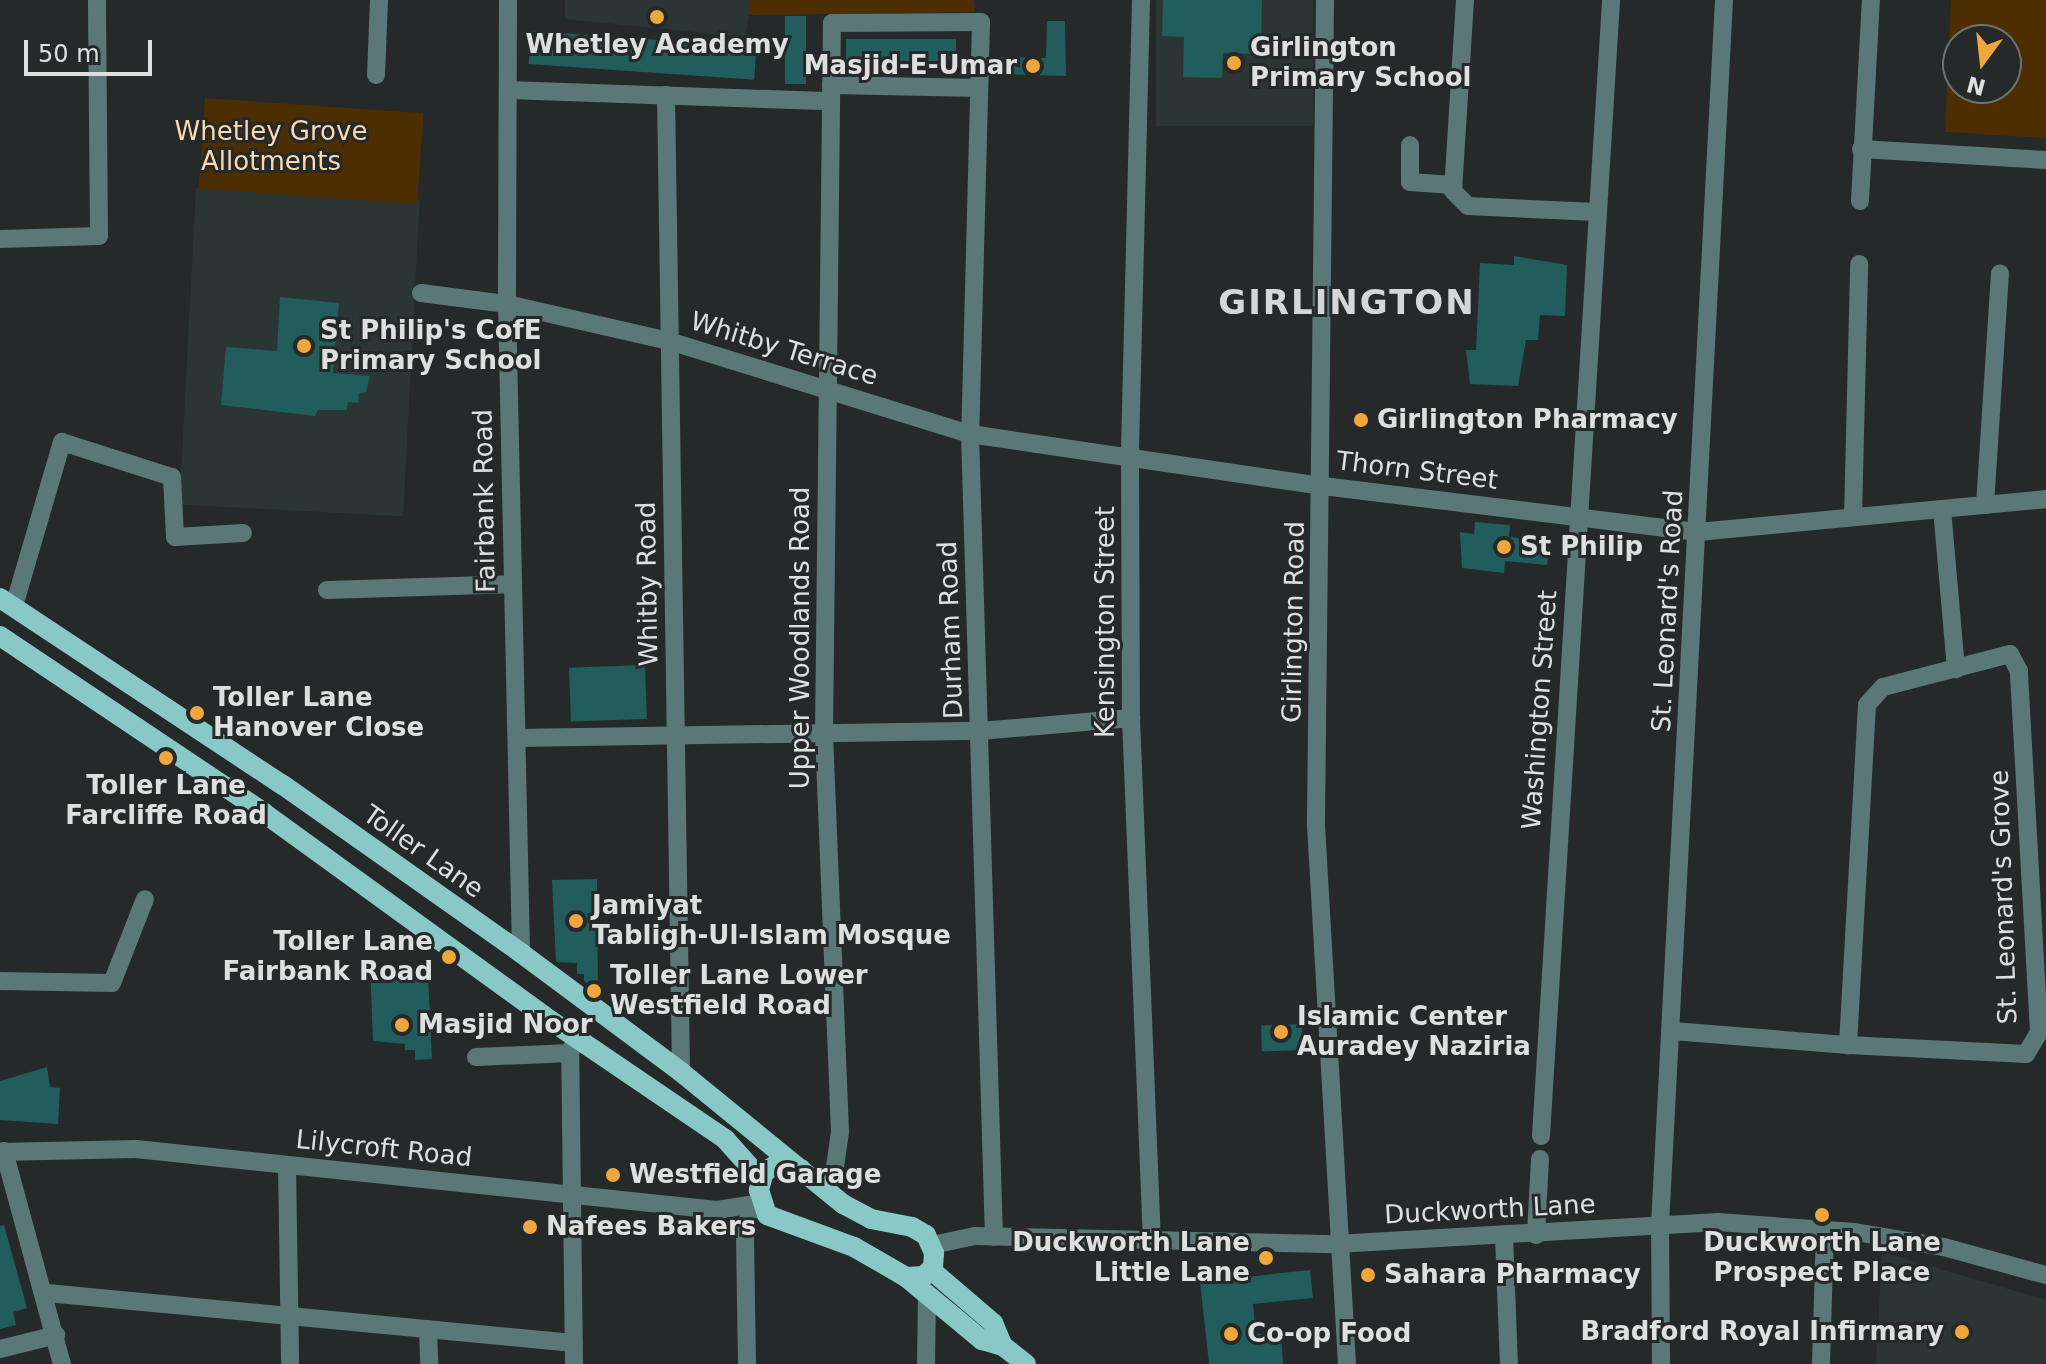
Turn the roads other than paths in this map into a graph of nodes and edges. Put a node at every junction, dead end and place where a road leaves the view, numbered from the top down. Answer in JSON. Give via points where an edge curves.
{"nodes":[{"id":1,"x":97,"y":0,"type":"edge"},
{"id":2,"x":379,"y":0,"type":"edge"},
{"id":3,"x":508,"y":0,"type":"edge"},
{"id":4,"x":1141,"y":0,"type":"edge"},
{"id":5,"x":1325,"y":0,"type":"edge"},
{"id":6,"x":1465,"y":0,"type":"edge"},
{"id":7,"x":1611,"y":0,"type":"edge"},
{"id":8,"x":1724,"y":0,"type":"edge"},
{"id":9,"x":1871,"y":0,"type":"edge"},
{"id":10,"x":981,"y":22,"type":"joint"},
{"id":11,"x":376,"y":75,"type":"dead end"},
{"id":12,"x":979,"y":88,"type":"junction"},
{"id":13,"x":508,"y":90,"type":"junction"},
{"id":14,"x":831,"y":93,"type":"junction"},
{"id":15,"x":666,"y":95,"type":"junction"},
{"id":16,"x":1410,"y":145,"type":"dead end"},
{"id":17,"x":1861,"y":149,"type":"junction"},
{"id":18,"x":2046,"y":160,"type":"edge"},
{"id":19,"x":1453,"y":188,"type":"junction"},
{"id":20,"x":1860,"y":201,"type":"dead end"},
{"id":21,"x":1596,"y":212,"type":"junction"},
{"id":22,"x":0,"y":239,"type":"edge"},
{"id":23,"x":1859,"y":264,"type":"dead end"},
{"id":24,"x":2000,"y":273,"type":"dead end"},
{"id":25,"x":421,"y":293,"type":"dead end"},
{"id":26,"x":507,"y":304,"type":"junction"},
{"id":27,"x":669,"y":341,"type":"junction"},
{"id":28,"x":828,"y":389,"type":"junction"},
{"id":29,"x":970,"y":434,"type":"junction"},
{"id":30,"x":1130,"y":456,"type":"junction"},
{"id":31,"x":1323,"y":486,"type":"junction"},
{"id":32,"x":2046,"y":499,"type":"edge"},
{"id":33,"x":1985,"y":505,"type":"junction"},
{"id":34,"x":1942,"y":509,"type":"junction"},
{"id":35,"x":1579,"y":517,"type":"junction"},
{"id":36,"x":1853,"y":517,"type":"junction"},
{"id":37,"x":1698,"y":532,"type":"junction"},
{"id":38,"x":243,"y":533,"type":"dead end"},
{"id":39,"x":513,"y":584,"type":"junction"},
{"id":40,"x":327,"y":590,"type":"dead end"},
{"id":41,"x":7,"y":602,"type":"edge"},
{"id":42,"x":0,"y":636,"type":"edge"},
{"id":43,"x":1956,"y":669,"type":"junction"},
{"id":44,"x":1131,"y":718,"type":"junction"},
{"id":45,"x":980,"y":731,"type":"junction"},
{"id":46,"x":824,"y":734,"type":"junction"},
{"id":47,"x":517,"y":738,"type":"junction"},
{"id":48,"x":677,"y":738,"type":"junction"},
{"id":49,"x":283,"y":785,"type":"junction"},
{"id":50,"x":264,"y":813,"type":"junction"},
{"id":51,"x":382,"y":855,"type":"junction"},
{"id":52,"x":364,"y":883,"type":"junction"},
{"id":53,"x":145,"y":899,"type":"dead end"},
{"id":54,"x":521,"y":953,"type":"junction"},
{"id":55,"x":0,"y":981,"type":"edge"},
{"id":56,"x":504,"y":986,"type":"junction"},
{"id":57,"x":1673,"y":1031,"type":"junction"},
{"id":58,"x":1848,"y":1045,"type":"junction"},
{"id":59,"x":573,"y":1046,"type":"junction"},
{"id":60,"x":476,"y":1057,"type":"dead end"},
{"id":61,"x":681,"y":1072,"type":"junction"},
{"id":62,"x":665,"y":1097,"type":"junction"},
{"id":63,"x":1541,"y":1136,"type":"dead end"},
{"id":64,"x":2,"y":1151,"type":"edge"},
{"id":65,"x":1540,"y":1159,"type":"dead end"},
{"id":66,"x":287,"y":1165,"type":"junction"},
{"id":67,"x":801,"y":1169,"type":"junction"},
{"id":68,"x":760,"y":1178,"type":"junction"},
{"id":69,"x":826,"y":1189,"type":"junction"},
{"id":70,"x":573,"y":1194,"type":"junction"},
{"id":71,"x":756,"y":1206,"type":"junction"},
{"id":72,"x":1660,"y":1225,"type":"junction"},
{"id":73,"x":1825,"y":1229,"type":"junction"},
{"id":74,"x":1536,"y":1235,"type":"junction"},
{"id":75,"x":1504,"y":1236,"type":"junction"},
{"id":76,"x":994,"y":1237,"type":"junction"},
{"id":77,"x":1152,"y":1243,"type":"junction"},
{"id":78,"x":1336,"y":1244,"type":"junction"},
{"id":79,"x":932,"y":1245,"type":"junction"},
{"id":80,"x":931,"y":1270,"type":"junction"},
{"id":81,"x":2046,"y":1275,"type":"edge"},
{"id":82,"x":906,"y":1277,"type":"junction"},
{"id":83,"x":47,"y":1293,"type":"junction"},
{"id":84,"x":927,"y":1295,"type":"junction"},
{"id":85,"x":290,"y":1316,"type":"junction"},
{"id":86,"x":428,"y":1329,"type":"junction"},
{"id":87,"x":56,"y":1335,"type":"junction"},
{"id":88,"x":574,"y":1343,"type":"junction"},
{"id":89,"x":1003,"y":1346,"type":"junction"},
{"id":90,"x":0,"y":1349,"type":"edge"},
{"id":91,"x":62,"y":1364,"type":"edge"},
{"id":92,"x":290,"y":1364,"type":"edge"},
{"id":93,"x":429,"y":1364,"type":"edge"},
{"id":94,"x":574,"y":1364,"type":"edge"},
{"id":95,"x":747,"y":1364,"type":"edge"},
{"id":96,"x":926,"y":1364,"type":"edge"},
{"id":97,"x":1026,"y":1364,"type":"edge"},
{"id":98,"x":1347,"y":1364,"type":"edge"},
{"id":99,"x":1509,"y":1364,"type":"edge"},
{"id":100,"x":1661,"y":1364,"type":"edge"},
{"id":101,"x":1821,"y":1364,"type":"edge"}],
"edges":[{"from":1,"to":22,"type":"street","via":[[99,236]]},
{"from":2,"to":11,"type":"street"},
{"from":3,"to":13,"type":"street","name":"Fairbank Road"},
{"from":4,"to":30,"type":"street","name":"Kensington Street"},
{"from":5,"to":31,"type":"street","name":"Girlington Road"},
{"from":6,"to":19,"type":"street"},
{"from":7,"to":21,"type":"street","name":"Washington Street"},
{"from":8,"to":37,"type":"street","name":"St. Leonard's Road"},
{"from":9,"to":17,"type":"street"},
{"from":10,"to":12,"type":"street","name":"Durham Road"},
{"from":10,"to":14,"type":"street","name":"Upper Woodlands Road","via":[[832,23]]},
{"from":12,"to":14,"type":"street"},
{"from":12,"to":29,"type":"street","name":"Durham Road"},
{"from":13,"to":15,"type":"street"},
{"from":13,"to":26,"type":"street","name":"Fairbank Road"},
{"from":14,"to":15,"type":"street"},
{"from":14,"to":28,"type":"street","name":"Upper Woodlands Road"},
{"from":15,"to":27,"type":"street","name":"Whitby Road"},
{"from":16,"to":19,"type":"street","via":[[1410,182]]},
{"from":17,"to":18,"type":"street"},
{"from":17,"to":20,"type":"street"},
{"from":19,"to":21,"type":"street","via":[[1468,206]]},
{"from":21,"to":35,"type":"street","name":"Washington Street"},
{"from":23,"to":36,"type":"street"},
{"from":24,"to":33,"type":"street"},
{"from":25,"to":26,"type":"street","name":"Whitby Terrace"},
{"from":26,"to":27,"type":"street","name":"Whitby Terrace"},
{"from":26,"to":39,"type":"street","name":"Fairbank Road"},
{"from":27,"to":28,"type":"street","name":"Whitby Terrace"},
{"from":27,"to":48,"type":"street","name":"Whitby Road"},
{"from":28,"to":29,"type":"street","name":"Whitby Terrace"},
{"from":28,"to":46,"type":"street","name":"Upper Woodlands Road"},
{"from":29,"to":30,"type":"street","name":"Whitby Terrace"},
{"from":29,"to":45,"type":"street","name":"Durham Road"},
{"from":30,"to":31,"type":"street","name":"Thorn Street"},
{"from":30,"to":44,"type":"street","name":"Kensington Street"},
{"from":31,"to":35,"type":"street","name":"Thorn Street"},
{"from":31,"to":78,"type":"street","name":"Girlington Road","via":[[1316,825]]},
{"from":32,"to":33,"type":"street","name":"Thorn Street"},
{"from":33,"to":34,"type":"street","name":"Thorn Street"},
{"from":34,"to":36,"type":"street","name":"Thorn Street"},
{"from":34,"to":43,"type":"street"},
{"from":35,"to":37,"type":"street","name":"Thorn Street"},
{"from":35,"to":63,"type":"street","name":"Washington Street"},
{"from":36,"to":37,"type":"street","name":"Thorn Street"},
{"from":37,"to":57,"type":"street","name":"St. Leonard's Road"},
{"from":38,"to":41,"type":"street","via":[[175,537],[172,477],[62,442]]},
{"from":39,"to":40,"type":"street"},
{"from":39,"to":47,"type":"street","name":"Fairbank Road"},
{"from":41,"to":49,"type":"main road","name":"Toller Lane"},
{"from":42,"to":50,"type":"main road"},
{"from":43,"to":58,"type":"street","via":[[1883,687],[1867,705]]},
{"from":43,"to":58,"type":"street","name":"St. Leonard's Grove","via":[[2010,654],[2019,671],[2039,1032],[2026,1054]]},
{"from":44,"to":45,"type":"street"},
{"from":44,"to":77,"type":"street","name":"Kensington Street"},
{"from":45,"to":46,"type":"street"},
{"from":45,"to":76,"type":"street","name":"Durham Road"},
{"from":46,"to":48,"type":"street"},
{"from":46,"to":69,"type":"street","name":"Upper Woodlands Road","via":[[840,1132],[834,1174]]},
{"from":47,"to":48,"type":"street"},
{"from":47,"to":54,"type":"street","name":"Fairbank Road"},
{"from":48,"to":61,"type":"street","name":"Whitby Road"},
{"from":49,"to":50,"type":"main road"},
{"from":49,"to":51,"type":"main road","name":"Toller Lane"},
{"from":50,"to":52,"type":"main road"},
{"from":51,"to":52,"type":"main road"},
{"from":51,"to":54,"type":"main road","name":"Toller Lane"},
{"from":52,"to":56,"type":"main road"},
{"from":53,"to":55,"type":"street","via":[[112,983]]},
{"from":54,"to":56,"type":"main road"},
{"from":54,"to":61,"type":"main road","name":"Toller Lane"},
{"from":56,"to":59,"type":"main road"},
{"from":57,"to":58,"type":"street","name":"St. Leonard's Grove"},
{"from":57,"to":72,"type":"street","name":"St. Leonard's Road"},
{"from":59,"to":60,"type":"street"},
{"from":59,"to":62,"type":"main road"},
{"from":59,"to":70,"type":"street"},
{"from":61,"to":62,"type":"main road"},
{"from":61,"to":67,"type":"main road","name":"Toller Lane"},
{"from":62,"to":68,"type":"main road","via":[[736,1147]]},
{"from":64,"to":66,"type":"street","name":"Lilycroft Road","via":[[136,1149]]},
{"from":64,"to":83,"type":"street"},
{"from":65,"to":74,"type":"street"},
{"from":66,"to":70,"type":"street","name":"Lilycroft Road"},
{"from":66,"to":85,"type":"street"},
{"from":67,"to":68,"type":"main road","via":[[777,1164]]},
{"from":67,"to":69,"type":"main road","name":"Toller Lane"},
{"from":68,"to":71,"type":"main road"},
{"from":69,"to":79,"type":"main road","name":"Toller Lane","via":[[859,1215],[912,1227]]},
{"from":70,"to":71,"type":"street","name":"Lilycroft Road","via":[[717,1210]]},
{"from":70,"to":88,"type":"street"},
{"from":71,"to":82,"type":"main road","via":[[777,1221],[854,1247]]},
{"from":71,"to":95,"type":"street","via":[[745,1236]]},
{"from":72,"to":73,"type":"street","name":"Duckworth Lane","via":[[1718,1222]]},
{"from":72,"to":74,"type":"street","name":"Duckworth Lane"},
{"from":72,"to":100,"type":"street","name":"St. Leonard's Road"},
{"from":73,"to":81,"type":"street","name":"Duckworth Lane","via":[[1944,1247]]},
{"from":73,"to":101,"type":"street"},
{"from":74,"to":75,"type":"street","name":"Duckworth Lane"},
{"from":75,"to":78,"type":"street","name":"Duckworth Lane"},
{"from":75,"to":99,"type":"street"},
{"from":76,"to":77,"type":"street","name":"Duckworth Lane"},
{"from":76,"to":79,"type":"street","name":"Duckworth Lane"},
{"from":77,"to":78,"type":"street","name":"Duckworth Lane"},
{"from":78,"to":98,"type":"street","name":"Girlington Road"},
{"from":79,"to":80,"type":"main road"},
{"from":80,"to":82,"type":"main road"},
{"from":80,"to":89,"type":"main road","via":[[993,1323]]},
{"from":82,"to":84,"type":"main road"},
{"from":83,"to":85,"type":"street"},
{"from":83,"to":87,"type":"street"},
{"from":84,"to":89,"type":"main road","via":[[982,1340]]},
{"from":84,"to":96,"type":"street"},
{"from":85,"to":86,"type":"street"},
{"from":85,"to":92,"type":"street"},
{"from":86,"to":88,"type":"street"},
{"from":86,"to":93,"type":"street"},
{"from":87,"to":90,"type":"street"},
{"from":87,"to":91,"type":"street"},
{"from":88,"to":94,"type":"street"},
{"from":89,"to":97,"type":"main road"}]}
